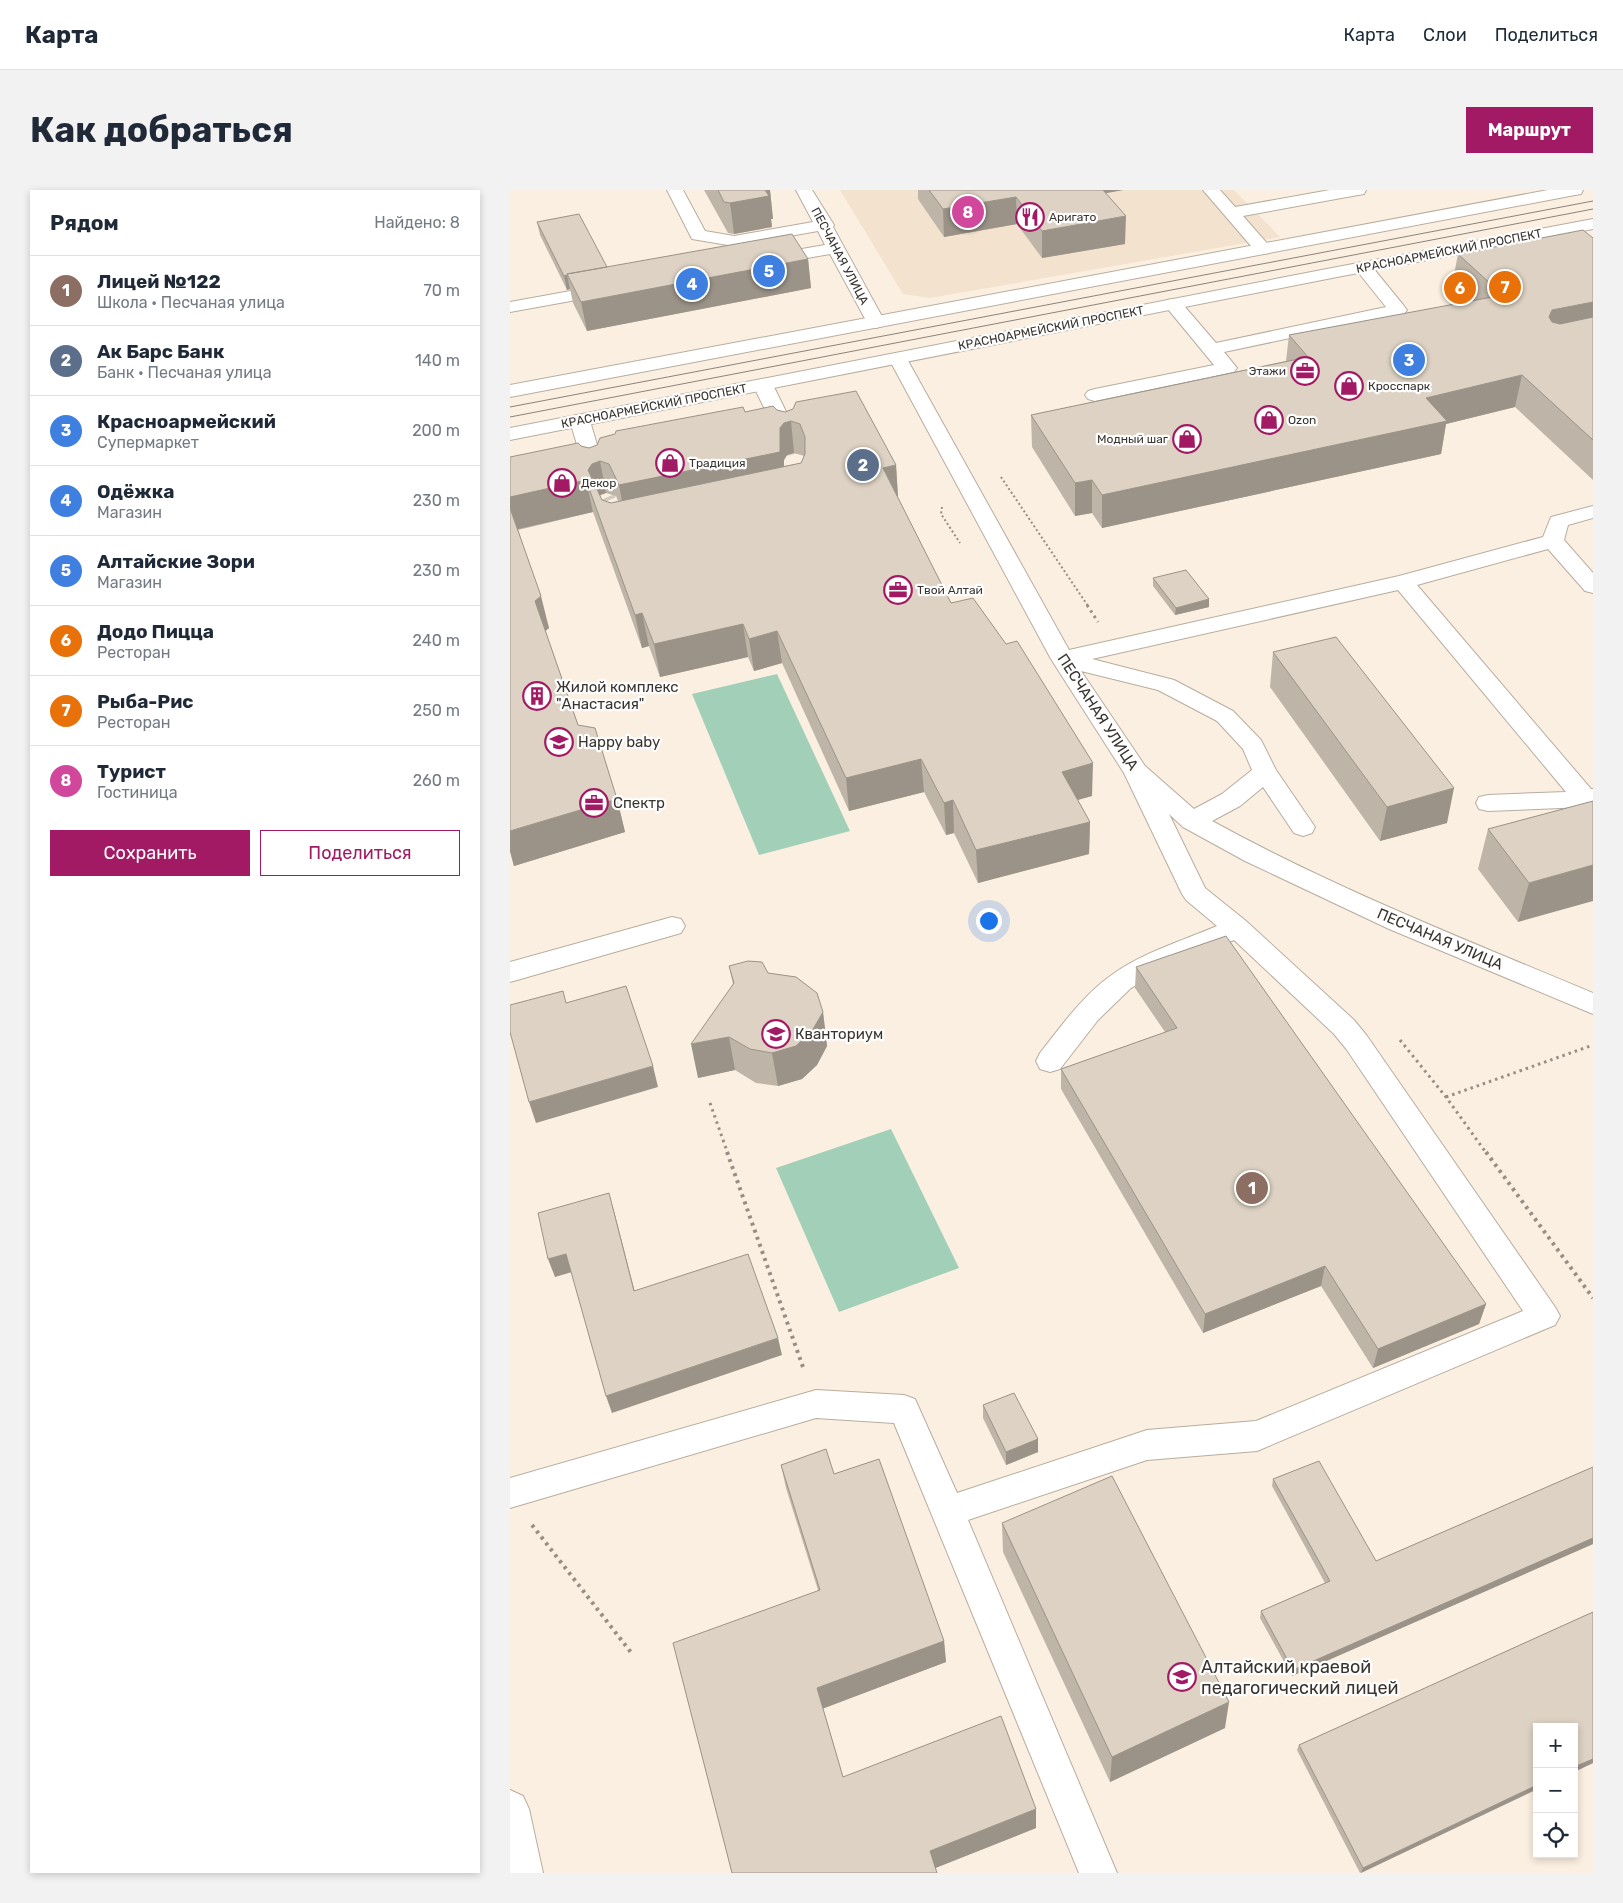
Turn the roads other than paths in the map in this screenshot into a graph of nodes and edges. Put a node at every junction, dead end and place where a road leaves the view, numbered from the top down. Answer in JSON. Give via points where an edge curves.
{"nodes":[{"id":1,"x":675,"y":190,"type":"edge"},
{"id":2,"x":804,"y":190,"type":"edge"},
{"id":3,"x":1211,"y":190,"type":"edge"},
{"id":4,"x":1358,"y":190,"type":"edge"},
{"id":5,"x":1562,"y":191,"type":"edge"},
{"id":6,"x":1231,"y":213,"type":"junction"},
{"id":7,"x":1593,"y":224,"type":"edge"},
{"id":8,"x":825,"y":225,"type":"junction"},
{"id":9,"x":837,"y":248,"type":"junction"},
{"id":10,"x":1264,"y":249,"type":"junction"},
{"id":11,"x":751,"y":263,"type":"edge"},
{"id":12,"x":1363,"y":267,"type":"junction"},
{"id":13,"x":626,"y":286,"type":"edge"},
{"id":14,"x":1174,"y":304,"type":"junction"},
{"id":15,"x":510,"y":307,"type":"edge"},
{"id":16,"x":876,"y":322,"type":"junction"},
{"id":17,"x":1212,"y":349,"type":"junction"},
{"id":18,"x":898,"y":359,"type":"junction"},
{"id":19,"x":763,"y":385,"type":"junction"},
{"id":20,"x":510,"y":391,"type":"edge"},
{"id":21,"x":1096,"y":395,"type":"dead end"},
{"id":22,"x":580,"y":421,"type":"junction"},
{"id":23,"x":510,"y":434,"type":"edge"},
{"id":24,"x":788,"y":436,"type":"tunnel mouth"},
{"id":25,"x":595,"y":472,"type":"tunnel mouth"},
{"id":26,"x":1593,"y":512,"type":"edge"},
{"id":27,"x":1553,"y":541,"type":"junction"},
{"id":28,"x":1403,"y":582,"type":"junction"},
{"id":29,"x":1593,"y":586,"type":"edge"},
{"id":30,"x":1062,"y":659,"type":"junction"},
{"id":31,"x":1136,"y":772,"type":"junction"},
{"id":32,"x":1264,"y":772,"type":"junction"},
{"id":33,"x":1589,"y":798,"type":"edge"},
{"id":34,"x":1488,"y":803,"type":"dead end"},
{"id":35,"x":1192,"y":821,"type":"junction"},
{"id":36,"x":1303,"y":827,"type":"dead end"},
{"id":37,"x":672,"y":926,"type":"dead end"},
{"id":38,"x":1237,"y":928,"type":"junction"},
{"id":39,"x":510,"y":972,"type":"edge"},
{"id":40,"x":1593,"y":1004,"type":"edge"},
{"id":41,"x":1050,"y":1061,"type":"dead end"},
{"id":42,"x":510,"y":1493,"type":"edge"},
{"id":43,"x":948,"y":1511,"type":"junction"},
{"id":44,"x":510,"y":1809,"type":"edge"},
{"id":45,"x":524,"y":1873,"type":"edge"},
{"id":46,"x":1098,"y":1873,"type":"edge"}],
"edges":[{"from":1,"to":8,"type":"main road","via":[[698,235],[734,241]]},
{"from":2,"to":8,"type":"main road","name":"ПЕСЧАНАЯ УЛИЦА"},
{"from":3,"to":6,"type":"main road"},
{"from":4,"to":6,"type":"main road"},
{"from":5,"to":10,"type":"main road"},
{"from":6,"to":10,"type":"main road"},
{"from":7,"to":12,"type":"main road","name":"КРАСНОАРМЕЙСКИЙ ПРОСПЕКТ"},
{"from":8,"to":9,"type":"main road","name":"ПЕСЧАНАЯ УЛИЦА"},
{"from":9,"to":11,"type":"main road"},
{"from":9,"to":16,"type":"main road","name":"ПЕСЧАНАЯ УЛИЦА"},
{"from":10,"to":16,"type":"main road"},
{"from":12,"to":14,"type":"main road","name":"КРАСНОАРМЕЙСКИЙ ПРОСПЕКТ"},
{"from":12,"to":17,"type":"main road","via":[[1398,310]]},
{"from":13,"to":15,"type":"main road"},
{"from":14,"to":17,"type":"main road"},
{"from":14,"to":18,"type":"main road","name":"КРАСНОАРМЕЙСКИЙ ПРОСПЕКТ"},
{"from":16,"to":20,"type":"main road"},
{"from":17,"to":21,"type":"main road","via":[[1227,368]]},
{"from":18,"to":19,"type":"main road","name":"КРАСНОАРМЕЙСКИЙ ПРОСПЕКТ"},
{"from":18,"to":30,"type":"main road","name":"ПЕСЧАНАЯ УЛИЦА"},
{"from":19,"to":22,"type":"main road","name":"КРАСНОАРМЕЙСКИЙ ПРОСПЕКТ"},
{"from":19,"to":24,"type":"main road"},
{"from":22,"to":23,"type":"main road","name":"КРАСНОАРМЕЙСКИЙ ПРОСПЕКТ"},
{"from":22,"to":25,"type":"main road"},
{"from":26,"to":27,"type":"main road","via":[[1558,521]]},
{"from":27,"to":28,"type":"main road"},
{"from":27,"to":29,"type":"main road"},
{"from":28,"to":30,"type":"main road"},
{"from":28,"to":33,"type":"main road"},
{"from":30,"to":31,"type":"main road","name":"ПЕСЧАНАЯ УЛИЦА"},
{"from":30,"to":32,"type":"main road","via":[[1166,685],[1225,716],[1253,746]]},
{"from":31,"to":35,"type":"main road","name":"ПЕСЧАНАЯ УЛИЦА"},
{"from":31,"to":38,"type":"main road","via":[[1195,894]]},
{"from":32,"to":35,"type":"main road","via":[[1231,800]]},
{"from":32,"to":36,"type":"main road"},
{"from":33,"to":34,"type":"main road"},
{"from":35,"to":40,"type":"main road","name":"ПЕСЧАНАЯ УЛИЦА","via":[[1254,855],[1398,922]]},
{"from":37,"to":39,"type":"main road"},
{"from":38,"to":41,"type":"main road","via":[[1134,974],[1110,991]]},
{"from":38,"to":43,"type":"main road","via":[[1344,1027],[1544,1316],[1257,1436],[1147,1445]]},
{"from":42,"to":43,"type":"main road","via":[[816,1404],[904,1409]]},
{"from":43,"to":46,"type":"main road"},
{"from":44,"to":45,"type":"main road"}]}
